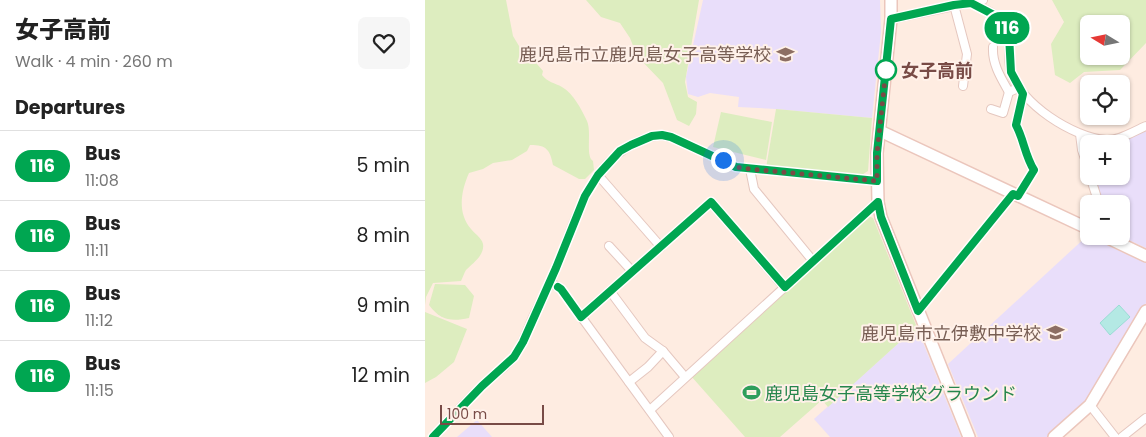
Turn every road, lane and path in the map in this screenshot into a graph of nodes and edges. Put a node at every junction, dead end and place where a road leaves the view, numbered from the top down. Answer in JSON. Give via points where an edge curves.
{"nodes":[{"id":1,"x":891,"y":0,"type":"edge"},
{"id":2,"x":983,"y":0,"type":"edge"},
{"id":3,"x":971,"y":3,"type":"junction"},
{"id":4,"x":954,"y":5,"type":"junction"},
{"id":5,"x":891,"y":19,"type":"junction"},
{"id":6,"x":993,"y":47,"type":"dead end"},
{"id":7,"x":963,"y":86,"type":"dead end"},
{"id":8,"x":1021,"y":91,"type":"junction"},
{"id":9,"x":1009,"y":92,"type":"junction"},
{"id":10,"x":991,"y":109,"type":"dead end"},
{"id":11,"x":1146,"y":126,"type":"edge"},
{"id":12,"x":880,"y":131,"type":"junction"},
{"id":13,"x":1080,"y":134,"type":"joint"},
{"id":14,"x":750,"y":169,"type":"junction"},
{"id":15,"x":598,"y":175,"type":"junction"},
{"id":16,"x":877,"y":181,"type":"junction"},
{"id":17,"x":1016,"y":195,"type":"junction"},
{"id":18,"x":878,"y":202,"type":"junction"},
{"id":19,"x":1080,"y":225,"type":"edge"},
{"id":20,"x":1124,"y":245,"type":"edge"},
{"id":21,"x":609,"y":246,"type":"dead end"},
{"id":22,"x":661,"y":246,"type":"junction"},
{"id":23,"x":1146,"y":256,"type":"edge"},
{"id":24,"x":813,"y":261,"type":"junction"},
{"id":25,"x":632,"y":272,"type":"junction"},
{"id":26,"x":550,"y":282,"type":"junction"},
{"id":27,"x":785,"y":287,"type":"junction"},
{"id":28,"x":610,"y":291,"type":"junction"},
{"id":29,"x":918,"y":311,"type":"junction"},
{"id":30,"x":1145,"y":314,"type":"edge"},
{"id":31,"x":581,"y":317,"type":"junction"},
{"id":32,"x":663,"y":351,"type":"junction"},
{"id":33,"x":685,"y":377,"type":"junction"},
{"id":34,"x":629,"y":382,"type":"junction"},
{"id":35,"x":1090,"y":405,"type":"junction"},
{"id":36,"x":650,"y":410,"type":"junction"},
{"id":37,"x":1146,"y":418,"type":"edge"},
{"id":38,"x":433,"y":437,"type":"edge"},
{"id":39,"x":669,"y":437,"type":"edge"},
{"id":40,"x":969,"y":437,"type":"edge"},
{"id":41,"x":1054,"y":437,"type":"edge"},
{"id":42,"x":1115,"y":437,"type":"edge"},
{"id":43,"x":1122,"y":437,"type":"edge"}],
"edges":[{"from":1,"to":5,"type":"street"},
{"from":2,"to":3,"type":"street"},
{"from":3,"to":4,"type":"street"},
{"from":3,"to":8,"type":"street","via":[[996,16],[1007,26],[1011,72]]},
{"from":4,"to":5,"type":"street"},
{"from":4,"to":7,"type":"street","via":[[967,54]]},
{"from":5,"to":12,"type":"street"},
{"from":6,"to":9,"type":"street","via":[[996,69]]},
{"from":8,"to":9,"type":"street"},
{"from":8,"to":13,"type":"street","via":[[1030,102]]},
{"from":8,"to":17,"type":"street","via":[[1016,125],[1034,170]]},
{"from":9,"to":10,"type":"street","via":[[1003,113]]},
{"from":11,"to":13,"type":"street","via":[[1107,140]]},
{"from":12,"to":16,"type":"street"},
{"from":12,"to":17,"type":"street"},
{"from":14,"to":15,"type":"street","via":[[736,167],[662,135],[643,139],[620,151]]},
{"from":14,"to":16,"type":"street"},
{"from":14,"to":24,"type":"street","via":[[754,189]]},
{"from":15,"to":22,"type":"street"},
{"from":15,"to":26,"type":"street","via":[[585,196]]},
{"from":16,"to":18,"type":"street"},
{"from":17,"to":19,"type":"street"},
{"from":17,"to":29,"type":"street"},
{"from":18,"to":24,"type":"street"},
{"from":18,"to":29,"type":"street"},
{"from":20,"to":23,"type":"street"},
{"from":21,"to":25,"type":"street"},
{"from":22,"to":25,"type":"street"},
{"from":22,"to":27,"type":"street","via":[[711,202]]},
{"from":24,"to":27,"type":"street"},
{"from":25,"to":28,"type":"street"},
{"from":26,"to":31,"type":"street","via":[[561,289]]},
{"from":26,"to":38,"type":"street","via":[[514,357]]},
{"from":27,"to":33,"type":"street"},
{"from":28,"to":31,"type":"street"},
{"from":28,"to":32,"type":"street","via":[[645,338]]},
{"from":29,"to":40,"type":"street"},
{"from":30,"to":35,"type":"street"},
{"from":31,"to":34,"type":"street"},
{"from":32,"to":33,"type":"street"},
{"from":32,"to":34,"type":"street"},
{"from":33,"to":36,"type":"street"},
{"from":34,"to":36,"type":"street"},
{"from":35,"to":41,"type":"street"},
{"from":35,"to":42,"type":"street"},
{"from":36,"to":39,"type":"street"},
{"from":37,"to":43,"type":"street"}]}
